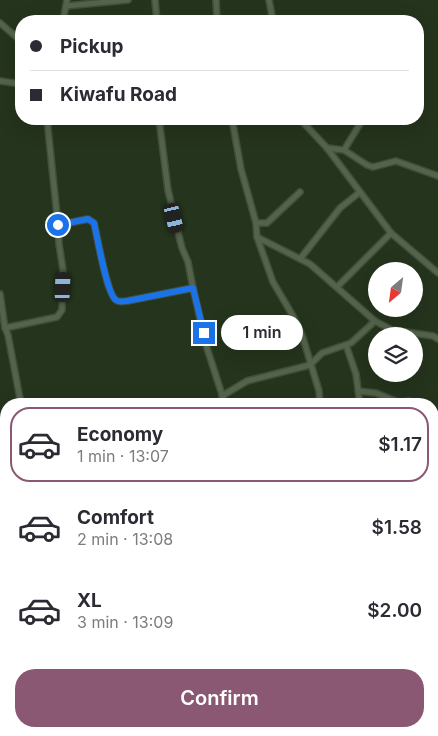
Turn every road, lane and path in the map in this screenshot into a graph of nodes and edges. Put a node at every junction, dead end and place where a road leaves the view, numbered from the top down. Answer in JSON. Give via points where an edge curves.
{"nodes":[{"id":1,"x":128,"y":0,"type":"edge"},
{"id":2,"x":155,"y":0,"type":"edge"},
{"id":3,"x":216,"y":0,"type":"edge"},
{"id":4,"x":268,"y":0,"type":"edge"},
{"id":5,"x":66,"y":3,"type":"edge"},
{"id":6,"x":156,"y":15,"type":"edge"},
{"id":7,"x":217,"y":15,"type":"edge"},
{"id":8,"x":272,"y":15,"type":"edge"},
{"id":9,"x":0,"y":23,"type":"edge"},
{"id":10,"x":15,"y":36,"type":"edge"},
{"id":11,"x":0,"y":81,"type":"edge"},
{"id":12,"x":15,"y":83,"type":"edge"},
{"id":13,"x":48,"y":125,"type":"edge"},
{"id":14,"x":160,"y":125,"type":"edge"},
{"id":15,"x":233,"y":125,"type":"edge"},
{"id":16,"x":306,"y":125,"type":"edge"},
{"id":17,"x":359,"y":125,"type":"edge"},
{"id":18,"x":327,"y":148,"type":"junction"},
{"id":19,"x":344,"y":150,"type":"junction"},
{"id":20,"x":438,"y":176,"type":"edge"},
{"id":21,"x":300,"y":192,"type":"dead end"},
{"id":22,"x":360,"y":192,"type":"junction"},
{"id":23,"x":256,"y":223,"type":"junction"},
{"id":24,"x":58,"y":225,"type":"junction"},
{"id":25,"x":391,"y":233,"type":"junction"},
{"id":26,"x":257,"y":237,"type":"junction"},
{"id":27,"x":300,"y":259,"type":"junction"},
{"id":28,"x":438,"y":273,"type":"edge"},
{"id":29,"x":337,"y":287,"type":"junction"},
{"id":30,"x":193,"y":288,"type":"junction"},
{"id":31,"x":0,"y":294,"type":"edge"},
{"id":32,"x":375,"y":322,"type":"junction"},
{"id":33,"x":5,"y":328,"type":"junction"},
{"id":34,"x":438,"y":339,"type":"edge"},
{"id":35,"x":346,"y":345,"type":"junction"},
{"id":36,"x":310,"y":365,"type":"junction"},
{"id":37,"x":358,"y":391,"type":"junction"},
{"id":38,"x":222,"y":396,"type":"joint"},
{"id":39,"x":20,"y":398,"type":"edge"},
{"id":40,"x":320,"y":398,"type":"edge"},
{"id":41,"x":359,"y":398,"type":"edge"},
{"id":42,"x":388,"y":398,"type":"edge"}],
"edges":[{"from":1,"to":5,"type":"street"},
{"from":2,"to":6,"type":"street"},
{"from":3,"to":7,"type":"street"},
{"from":4,"to":8,"type":"street"},
{"from":9,"to":10,"type":"street"},
{"from":11,"to":12,"type":"street"},
{"from":13,"to":24,"type":"street"},
{"from":14,"to":30,"type":"street","via":[[168,190]]},
{"from":15,"to":23,"type":"street"},
{"from":16,"to":18,"type":"street"},
{"from":17,"to":19,"type":"street"},
{"from":18,"to":19,"type":"street"},
{"from":18,"to":22,"type":"street"},
{"from":19,"to":20,"type":"street","via":[[373,167],[396,161]]},
{"from":21,"to":23,"type":"street","via":[[267,223]]},
{"from":22,"to":25,"type":"street"},
{"from":22,"to":27,"type":"street","via":[[340,208]]},
{"from":23,"to":26,"type":"street"},
{"from":24,"to":30,"type":"street","via":[[88,219],[94,223],[108,284],[115,300],[127,301]]},
{"from":24,"to":33,"type":"street","via":[[63,270],[60,314],[57,318]]},
{"from":25,"to":28,"type":"street"},
{"from":25,"to":29,"type":"street"},
{"from":26,"to":27,"type":"street"},
{"from":26,"to":36,"type":"street","via":[[273,282],[303,338]]},
{"from":27,"to":29,"type":"street"},
{"from":29,"to":32,"type":"street"},
{"from":30,"to":38,"type":"street"},
{"from":31,"to":33,"type":"street"},
{"from":32,"to":34,"type":"street","via":[[392,330]]},
{"from":32,"to":35,"type":"street"},
{"from":33,"to":39,"type":"street"},
{"from":35,"to":36,"type":"street","via":[[322,353]]},
{"from":35,"to":37,"type":"street"},
{"from":36,"to":38,"type":"street","via":[[247,381]]},
{"from":36,"to":40,"type":"street"},
{"from":37,"to":41,"type":"street"},
{"from":37,"to":42,"type":"street"}]}
